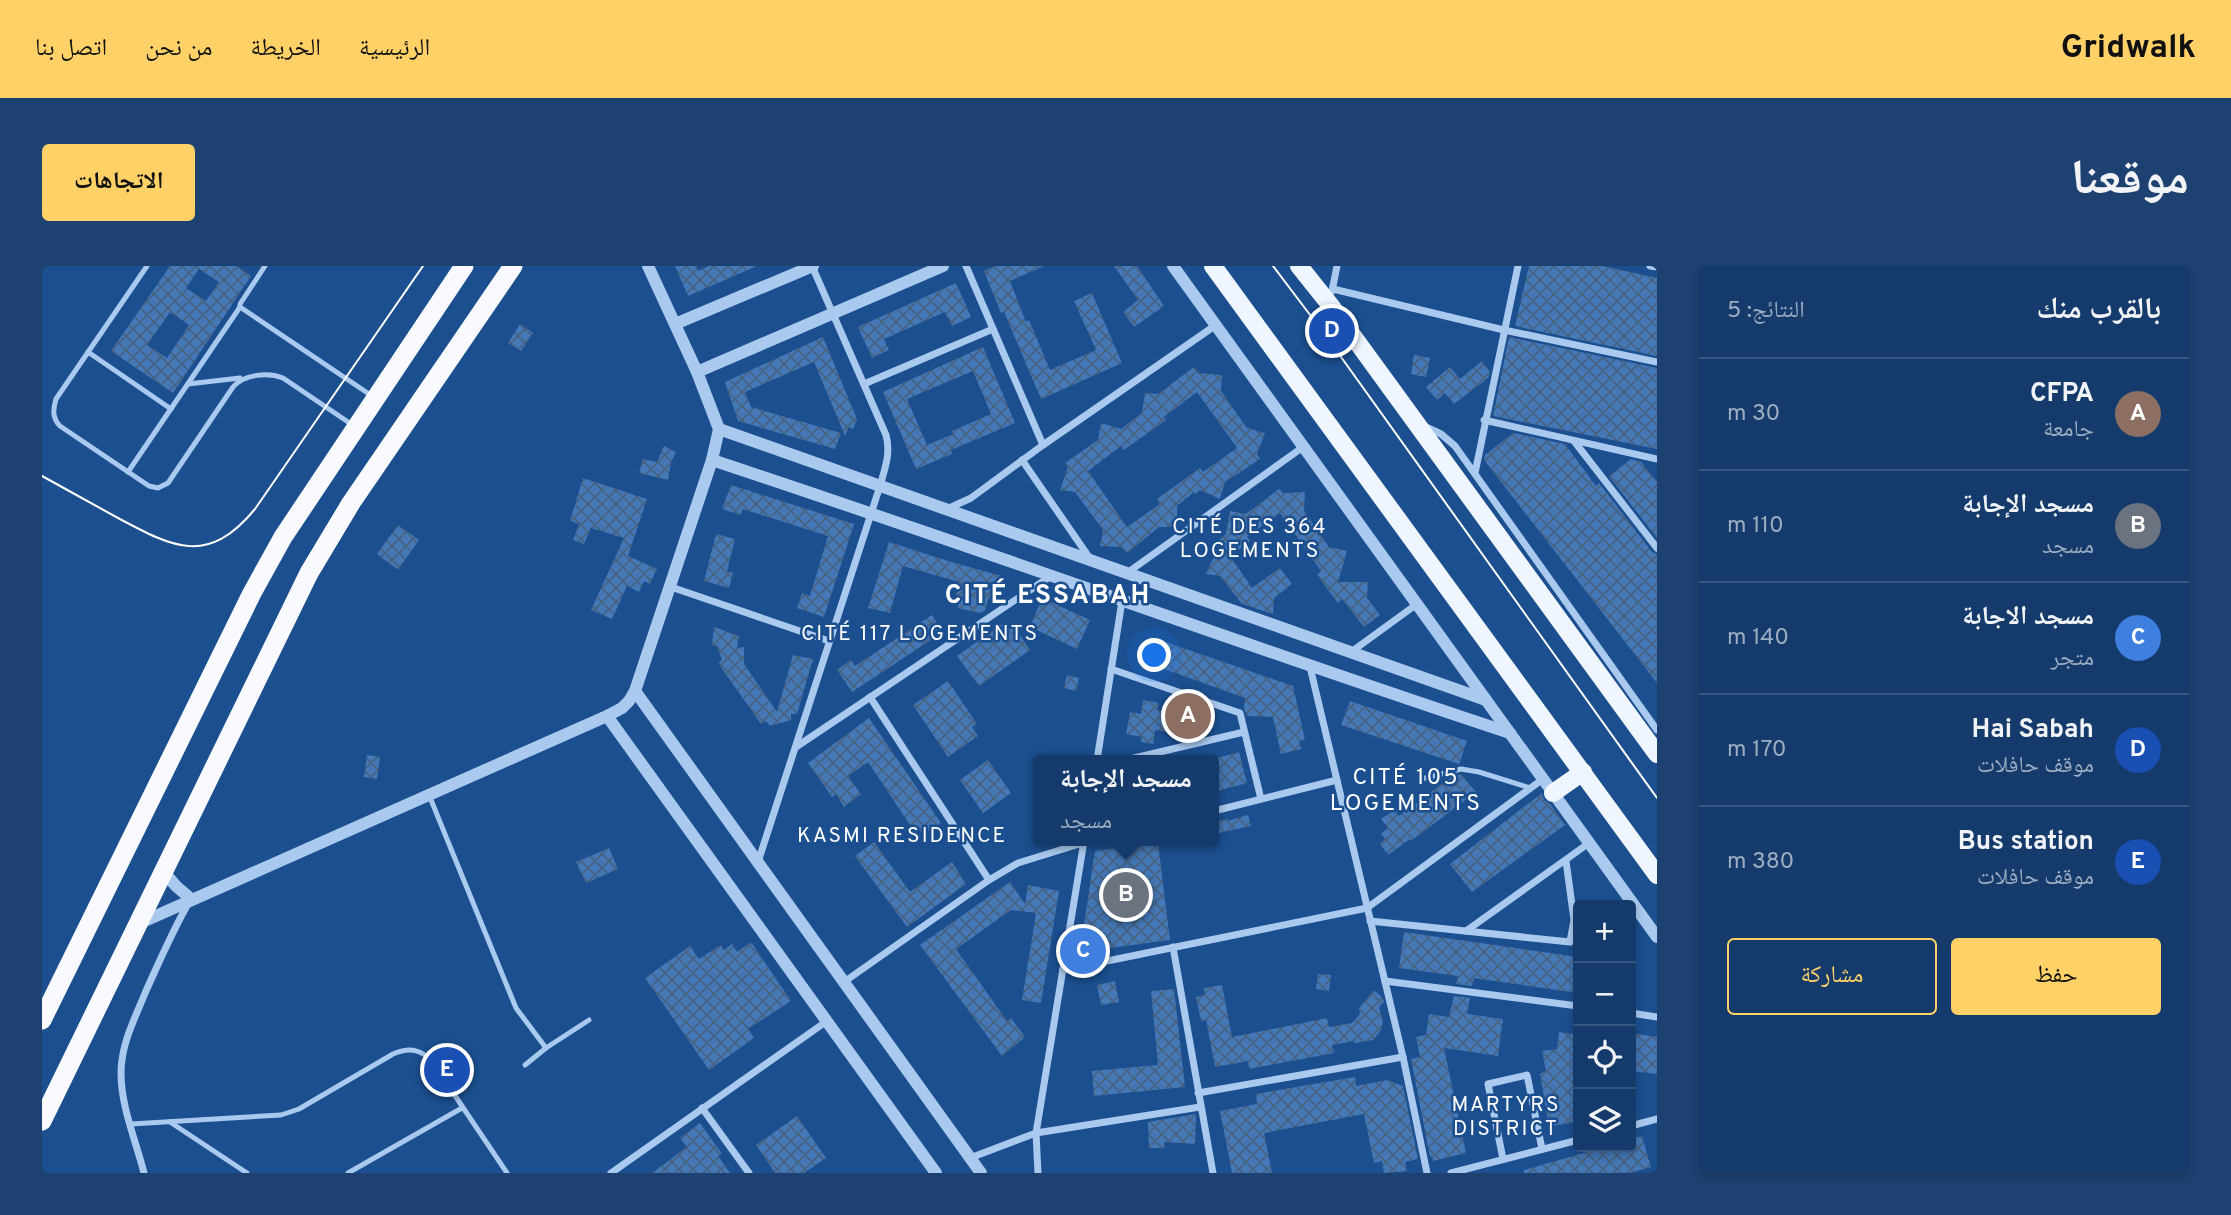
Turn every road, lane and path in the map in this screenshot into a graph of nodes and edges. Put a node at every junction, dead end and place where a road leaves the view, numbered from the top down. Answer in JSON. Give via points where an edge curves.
{"nodes":[{"id":1,"x":146,"y":266,"type":"edge"},
{"id":2,"x":265,"y":266,"type":"edge"},
{"id":3,"x":464,"y":266,"type":"edge"},
{"id":4,"x":513,"y":266,"type":"edge"},
{"id":5,"x":648,"y":266,"type":"edge"},
{"id":6,"x":812,"y":266,"type":"edge"},
{"id":7,"x":943,"y":266,"type":"edge"},
{"id":8,"x":966,"y":266,"type":"edge"},
{"id":9,"x":1173,"y":266,"type":"edge"},
{"id":10,"x":1213,"y":266,"type":"edge"},
{"id":11,"x":1299,"y":266,"type":"edge"},
{"id":12,"x":1337,"y":266,"type":"edge"},
{"id":13,"x":1518,"y":266,"type":"edge"},
{"id":14,"x":1650,"y":266,"type":"edge"},
{"id":15,"x":1657,"y":267,"type":"edge"},
{"id":16,"x":1332,"y":297,"type":"junction"},
{"id":17,"x":240,"y":307,"type":"junction"},
{"id":18,"x":832,"y":313,"type":"junction"},
{"id":19,"x":675,"y":324,"type":"junction"},
{"id":20,"x":1216,"y":326,"type":"junction"},
{"id":21,"x":993,"y":329,"type":"junction"},
{"id":22,"x":1504,"y":330,"type":"junction"},
{"id":23,"x":88,"y":352,"type":"junction"},
{"id":24,"x":1657,"y":362,"type":"edge"},
{"id":25,"x":697,"y":372,"type":"junction"},
{"id":26,"x":244,"y":377,"type":"junction"},
{"id":27,"x":188,"y":384,"type":"junction"},
{"id":28,"x":864,"y":384,"type":"junction"},
{"id":29,"x":374,"y":398,"type":"junction"},
{"id":30,"x":171,"y":409,"type":"junction"},
{"id":31,"x":1484,"y":420,"type":"junction"},
{"id":32,"x":1416,"y":423,"type":"junction"},
{"id":33,"x":355,"y":426,"type":"junction"},
{"id":34,"x":719,"y":429,"type":"junction"},
{"id":35,"x":1573,"y":440,"type":"junction"},
{"id":36,"x":1043,"y":445,"type":"junction"},
{"id":37,"x":1303,"y":447,"type":"junction"},
{"id":38,"x":1657,"y":459,"type":"edge"},
{"id":39,"x":712,"y":460,"type":"junction"},
{"id":40,"x":1022,"y":460,"type":"junction"},
{"id":41,"x":128,"y":472,"type":"junction"},
{"id":42,"x":1475,"y":473,"type":"junction"},
{"id":43,"x":880,"y":486,"type":"junction"},
{"id":44,"x":946,"y":509,"type":"junction"},
{"id":45,"x":871,"y":512,"type":"junction"},
{"id":46,"x":1657,"y":548,"type":"edge"},
{"id":47,"x":1092,"y":561,"type":"junction"},
{"id":48,"x":1126,"y":573,"type":"junction"},
{"id":49,"x":1051,"y":576,"type":"junction"},
{"id":50,"x":671,"y":587,"type":"junction"},
{"id":51,"x":1122,"y":601,"type":"junction"},
{"id":52,"x":1417,"y":604,"type":"junction"},
{"id":53,"x":829,"y":641,"type":"junction"},
{"id":54,"x":1350,"y":652,"type":"junction"},
{"id":55,"x":1310,"y":667,"type":"junction"},
{"id":56,"x":1111,"y":669,"type":"junction"},
{"id":57,"x":635,"y":691,"type":"junction"},
{"id":58,"x":870,"y":697,"type":"junction"},
{"id":59,"x":1486,"y":701,"type":"junction"},
{"id":60,"x":607,"y":716,"type":"junction"},
{"id":61,"x":1657,"y":730,"type":"edge"},
{"id":62,"x":1244,"y":732,"type":"junction"},
{"id":63,"x":1510,"y":733,"type":"junction"},
{"id":64,"x":795,"y":747,"type":"junction"},
{"id":65,"x":1657,"y":754,"type":"edge"},
{"id":66,"x":1098,"y":755,"type":"edge"},
{"id":67,"x":1147,"y":755,"type":"edge"},
{"id":68,"x":1583,"y":772,"type":"junction"},
{"id":69,"x":1422,"y":779,"type":"dead end"},
{"id":70,"x":1337,"y":780,"type":"junction"},
{"id":71,"x":1548,"y":786,"type":"junction"},
{"id":72,"x":1530,"y":788,"type":"junction"},
{"id":73,"x":429,"y":794,"type":"junction"},
{"id":74,"x":1261,"y":799,"type":"junction"},
{"id":75,"x":1219,"y":810,"type":"edge"},
{"id":76,"x":1589,"y":843,"type":"junction"},
{"id":77,"x":1071,"y":846,"type":"edge"},
{"id":78,"x":1085,"y":846,"type":"edge"},
{"id":79,"x":1566,"y":861,"type":"junction"},
{"id":80,"x":758,"y":863,"type":"junction"},
{"id":81,"x":163,"y":871,"type":"junction"},
{"id":82,"x":1657,"y":875,"type":"edge"},
{"id":83,"x":989,"y":880,"type":"junction"},
{"id":84,"x":191,"y":900,"type":"junction"},
{"id":85,"x":1367,"y":908,"type":"junction"},
{"id":86,"x":1370,"y":921,"type":"junction"},
{"id":87,"x":137,"y":925,"type":"junction"},
{"id":88,"x":1465,"y":931,"type":"junction"},
{"id":89,"x":1657,"y":937,"type":"edge"},
{"id":90,"x":1173,"y":947,"type":"junction"},
{"id":91,"x":1063,"y":970,"type":"junction"},
{"id":92,"x":1385,"y":981,"type":"junction"},
{"id":93,"x":844,"y":982,"type":"junction"},
{"id":94,"x":1573,"y":1005,"type":"edge"},
{"id":95,"x":1636,"y":1014,"type":"edge"},
{"id":96,"x":1657,"y":1017,"type":"edge"},
{"id":97,"x":42,"y":1020,"type":"edge"},
{"id":98,"x":589,"y":1020,"type":"dead end"},
{"id":99,"x":828,"y":1021,"type":"junction"},
{"id":100,"x":546,"y":1048,"type":"junction"},
{"id":101,"x":1403,"y":1056,"type":"junction"},
{"id":102,"x":524,"y":1065,"type":"dead end"},
{"id":103,"x":1198,"y":1093,"type":"junction"},
{"id":104,"x":1200,"y":1107,"type":"junction"},
{"id":105,"x":462,"y":1108,"type":"junction"},
{"id":106,"x":702,"y":1108,"type":"junction"},
{"id":107,"x":1657,"y":1119,"type":"edge"},
{"id":108,"x":42,"y":1121,"type":"edge"},
{"id":109,"x":170,"y":1122,"type":"junction"},
{"id":110,"x":131,"y":1124,"type":"junction"},
{"id":111,"x":1636,"y":1125,"type":"edge"},
{"id":112,"x":1037,"y":1133,"type":"junction"},
{"id":113,"x":1573,"y":1141,"type":"edge"},
{"id":114,"x":1542,"y":1149,"type":"junction"},
{"id":115,"x":970,"y":1158,"type":"junction"},
{"id":116,"x":1503,"y":1159,"type":"junction"},
{"id":117,"x":144,"y":1173,"type":"edge"},
{"id":118,"x":247,"y":1173,"type":"edge"},
{"id":119,"x":348,"y":1173,"type":"edge"},
{"id":120,"x":507,"y":1173,"type":"edge"},
{"id":121,"x":611,"y":1173,"type":"edge"},
{"id":122,"x":749,"y":1173,"type":"edge"},
{"id":123,"x":936,"y":1173,"type":"edge"},
{"id":124,"x":981,"y":1173,"type":"edge"},
{"id":125,"x":1038,"y":1173,"type":"edge"},
{"id":126,"x":1213,"y":1173,"type":"edge"},
{"id":127,"x":1427,"y":1173,"type":"edge"},
{"id":128,"x":1451,"y":1173,"type":"edge"}],
"edges":[{"from":1,"to":23,"type":"lane"},
{"from":2,"to":17,"type":"lane"},
{"from":3,"to":29,"type":"highway"},
{"from":4,"to":81,"type":"highway","via":[[351,503],[309,573]]},
{"from":5,"to":19,"type":"street"},
{"from":6,"to":18,"type":"street"},
{"from":6,"to":19,"type":"street"},
{"from":7,"to":18,"type":"street"},
{"from":8,"to":21,"type":"street"},
{"from":9,"to":20,"type":"street"},
{"from":10,"to":68,"type":"main road"},
{"from":11,"to":16,"type":"main road"},
{"from":12,"to":16,"type":"street"},
{"from":13,"to":22,"type":"street"},
{"from":14,"to":15,"type":"street"},
{"from":16,"to":22,"type":"street"},
{"from":16,"to":32,"type":"main road"},
{"from":17,"to":27,"type":"lane"},
{"from":17,"to":29,"type":"lane"},
{"from":18,"to":25,"type":"street"},
{"from":18,"to":28,"type":"street"},
{"from":19,"to":25,"type":"street"},
{"from":20,"to":36,"type":"street"},
{"from":20,"to":37,"type":"street"},
{"from":21,"to":28,"type":"street"},
{"from":21,"to":36,"type":"street"},
{"from":22,"to":24,"type":"street"},
{"from":22,"to":31,"type":"street"},
{"from":23,"to":30,"type":"lane"},
{"from":23,"to":41,"type":"lane","via":[[53,411],[57,422]]},
{"from":25,"to":34,"type":"street"},
{"from":26,"to":27,"type":"lane"},
{"from":26,"to":33,"type":"lane","via":[[283,378]]},
{"from":26,"to":41,"type":"lane","via":[[167,483],[153,488]]},
{"from":27,"to":30,"type":"lane"},
{"from":28,"to":43,"type":"street","via":[[889,447]]},
{"from":29,"to":33,"type":"highway"},
{"from":30,"to":41,"type":"lane"},
{"from":31,"to":35,"type":"street"},
{"from":31,"to":42,"type":"street"},
{"from":32,"to":42,"type":"street","via":[[1441,434]]},
{"from":32,"to":65,"type":"main road"},
{"from":33,"to":97,"type":"highway","via":[[252,593]]},
{"from":34,"to":39,"type":"street"},
{"from":34,"to":43,"type":"street"},
{"from":35,"to":38,"type":"street"},
{"from":35,"to":46,"type":"street"},
{"from":36,"to":40,"type":"street"},
{"from":37,"to":48,"type":"street"},
{"from":37,"to":52,"type":"street"},
{"from":39,"to":45,"type":"street"},
{"from":39,"to":50,"type":"street"},
{"from":40,"to":44,"type":"street","via":[[971,498]]},
{"from":40,"to":47,"type":"street"},
{"from":42,"to":61,"type":"street"},
{"from":43,"to":44,"type":"street"},
{"from":43,"to":45,"type":"street"},
{"from":44,"to":47,"type":"street"},
{"from":45,"to":49,"type":"street"},
{"from":45,"to":53,"type":"street"},
{"from":47,"to":48,"type":"street"},
{"from":48,"to":54,"type":"street"},
{"from":49,"to":51,"type":"street"},
{"from":49,"to":58,"type":"street"},
{"from":50,"to":53,"type":"street"},
{"from":50,"to":57,"type":"street"},
{"from":51,"to":55,"type":"street"},
{"from":51,"to":56,"type":"street"},
{"from":52,"to":54,"type":"street"},
{"from":52,"to":59,"type":"street"},
{"from":53,"to":64,"type":"street"},
{"from":54,"to":59,"type":"street"},
{"from":55,"to":63,"type":"street"},
{"from":55,"to":70,"type":"street"},
{"from":56,"to":62,"type":"street","via":[[1240,713]]},
{"from":56,"to":66,"type":"street"},
{"from":57,"to":60,"type":"street"},
{"from":57,"to":80,"type":"street"},
{"from":58,"to":64,"type":"street"},
{"from":58,"to":83,"type":"street"},
{"from":59,"to":63,"type":"street"},
{"from":60,"to":73,"type":"street"},
{"from":60,"to":99,"type":"street"},
{"from":62,"to":67,"type":"street"},
{"from":62,"to":74,"type":"street"},
{"from":63,"to":71,"type":"street"},
{"from":64,"to":80,"type":"street"},
{"from":68,"to":71,"type":"main road"},
{"from":68,"to":82,"type":"main road"},
{"from":69,"to":72,"type":"lane","via":[[1461,769]]},
{"from":70,"to":74,"type":"street"},
{"from":70,"to":85,"type":"street"},
{"from":71,"to":72,"type":"street"},
{"from":71,"to":76,"type":"street"},
{"from":72,"to":85,"type":"street"},
{"from":73,"to":84,"type":"street"},
{"from":73,"to":100,"type":"lane","via":[[516,1007]]},
{"from":74,"to":75,"type":"street"},
{"from":76,"to":79,"type":"street"},
{"from":76,"to":89,"type":"street"},
{"from":77,"to":83,"type":"street","via":[[1018,863]]},
{"from":78,"to":91,"type":"street"},
{"from":79,"to":88,"type":"street"},
{"from":79,"to":88,"type":"street","via":[[1574,920],[1570,942]]},
{"from":80,"to":93,"type":"street"},
{"from":81,"to":84,"type":"street"},
{"from":81,"to":87,"type":"highway"},
{"from":83,"to":93,"type":"street"},
{"from":84,"to":87,"type":"street"},
{"from":84,"to":110,"type":"street","via":[[169,939],[125,1045],[122,1087]]},
{"from":85,"to":86,"type":"street"},
{"from":85,"to":90,"type":"street"},
{"from":86,"to":88,"type":"street"},
{"from":86,"to":92,"type":"street"},
{"from":87,"to":108,"type":"highway"},
{"from":90,"to":91,"type":"street"},
{"from":90,"to":103,"type":"street"},
{"from":91,"to":112,"type":"street"},
{"from":92,"to":94,"type":"street"},
{"from":92,"to":101,"type":"street"},
{"from":93,"to":115,"type":"street"},
{"from":95,"to":96,"type":"street"},
{"from":98,"to":100,"type":"lane"},
{"from":99,"to":106,"type":"street"},
{"from":99,"to":123,"type":"street"},
{"from":100,"to":102,"type":"lane"},
{"from":101,"to":103,"type":"street"},
{"from":101,"to":127,"type":"street"},
{"from":103,"to":104,"type":"street"},
{"from":104,"to":112,"type":"street"},
{"from":104,"to":126,"type":"street"},
{"from":105,"to":109,"type":"lane","via":[[428,1056],[411,1049],[393,1054],[290,1112]]},
{"from":105,"to":119,"type":"lane"},
{"from":105,"to":120,"type":"lane"},
{"from":106,"to":121,"type":"street"},
{"from":106,"to":122,"type":"street"},
{"from":107,"to":111,"type":"street"},
{"from":109,"to":110,"type":"lane"},
{"from":109,"to":118,"type":"lane"},
{"from":110,"to":117,"type":"street"},
{"from":112,"to":115,"type":"street"},
{"from":112,"to":125,"type":"street"},
{"from":113,"to":114,"type":"street"},
{"from":114,"to":116,"type":"street"},
{"from":114,"to":116,"type":"street","via":[[1527,1075],[1488,1084]]},
{"from":115,"to":124,"type":"street"},
{"from":116,"to":128,"type":"street"}]}
